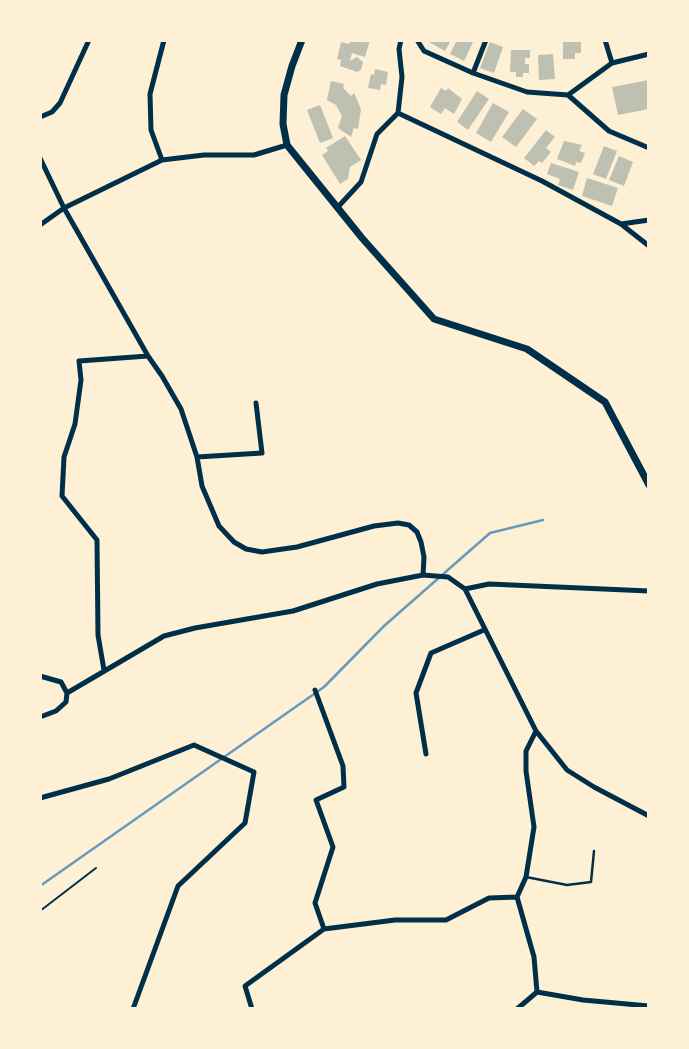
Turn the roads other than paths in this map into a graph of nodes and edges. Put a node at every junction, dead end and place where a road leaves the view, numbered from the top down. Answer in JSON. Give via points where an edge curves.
{"nodes":[{"id":1,"x":89,"y":40,"type":"edge"},
{"id":2,"x":164,"y":40,"type":"edge"},
{"id":3,"x":302,"y":40,"type":"edge"},
{"id":4,"x":401,"y":40,"type":"edge"},
{"id":5,"x":417,"y":40,"type":"edge"},
{"id":6,"x":486,"y":40,"type":"edge"},
{"id":7,"x":604,"y":40,"type":"edge"},
{"id":8,"x":649,"y":54,"type":"edge"},
{"id":9,"x":612,"y":63,"type":"junction"},
{"id":10,"x":473,"y":73,"type":"junction"},
{"id":11,"x":568,"y":95,"type":"junction"},
{"id":12,"x":398,"y":113,"type":"junction"},
{"id":13,"x":40,"y":117,"type":"edge"},
{"id":14,"x":287,"y":145,"type":"junction"},
{"id":15,"x":649,"y":148,"type":"edge"},
{"id":16,"x":40,"y":159,"type":"edge"},
{"id":17,"x":162,"y":160,"type":"junction"},
{"id":18,"x":64,"y":208,"type":"junction"},
{"id":19,"x":337,"y":208,"type":"junction"},
{"id":20,"x":649,"y":220,"type":"edge"},
{"id":21,"x":621,"y":224,"type":"junction"},
{"id":22,"x":40,"y":225,"type":"edge"},
{"id":23,"x":649,"y":246,"type":"edge"},
{"id":24,"x":148,"y":356,"type":"junction"},
{"id":25,"x":256,"y":403,"type":"dead end"},
{"id":26,"x":197,"y":457,"type":"junction"},
{"id":27,"x":649,"y":485,"type":"edge"},
{"id":28,"x":423,"y":575,"type":"junction"},
{"id":29,"x":465,"y":589,"type":"junction"},
{"id":30,"x":649,"y":591,"type":"edge"},
{"id":31,"x":484,"y":630,"type":"junction"},
{"id":32,"x":104,"y":670,"type":"junction"},
{"id":33,"x":40,"y":676,"type":"edge"},
{"id":34,"x":315,"y":690,"type":"dead end"},
{"id":35,"x":67,"y":693,"type":"junction"},
{"id":36,"x":40,"y":717,"type":"edge"},
{"id":37,"x":536,"y":731,"type":"junction"},
{"id":38,"x":426,"y":754,"type":"dead end"},
{"id":39,"x":40,"y":798,"type":"edge"},
{"id":40,"x":649,"y":816,"type":"edge"},
{"id":41,"x":594,"y":851,"type":"dead end"},
{"id":42,"x":527,"y":877,"type":"junction"},
{"id":43,"x":517,"y":897,"type":"junction"},
{"id":44,"x":324,"y":929,"type":"junction"},
{"id":45,"x":537,"y":992,"type":"junction"},
{"id":46,"x":583,"y":1000,"type":"junction"},
{"id":47,"x":649,"y":1006,"type":"edge"},
{"id":48,"x":133,"y":1009,"type":"edge"},
{"id":49,"x":252,"y":1009,"type":"edge"},
{"id":50,"x":517,"y":1009,"type":"edge"},
{"id":51,"x":581,"y":1009,"type":"edge"}],
"edges":[{"from":1,"to":13,"type":"street","via":[[60,103]]},
{"from":2,"to":17,"type":"street","via":[[150,94],[151,130]]},
{"from":3,"to":14,"type":"street","via":[[284,95]]},
{"from":4,"to":12,"type":"street"},
{"from":5,"to":10,"type":"street","via":[[424,51]]},
{"from":6,"to":10,"type":"street"},
{"from":7,"to":9,"type":"street"},
{"from":8,"to":9,"type":"street"},
{"from":9,"to":11,"type":"street"},
{"from":10,"to":11,"type":"street","via":[[527,92]]},
{"from":11,"to":15,"type":"street","via":[[609,131]]},
{"from":12,"to":19,"type":"street","via":[[377,134],[361,182]]},
{"from":12,"to":21,"type":"street"},
{"from":14,"to":17,"type":"street","via":[[254,155]]},
{"from":14,"to":19,"type":"street"},
{"from":16,"to":18,"type":"street"},
{"from":17,"to":18,"type":"street"},
{"from":18,"to":22,"type":"street"},
{"from":18,"to":24,"type":"street"},
{"from":19,"to":27,"type":"street","via":[[434,319],[527,349],[605,401]]},
{"from":20,"to":21,"type":"street"},
{"from":21,"to":23,"type":"street"},
{"from":24,"to":26,"type":"street","via":[[181,409]]},
{"from":24,"to":32,"type":"street","via":[[79,361],[75,424],[64,457],[62,496],[97,540],[98,635]]},
{"from":25,"to":26,"type":"street","via":[[262,453]]},
{"from":26,"to":28,"type":"street","via":[[202,486],[219,526],[246,548],[261,552],[297,547],[398,523],[416,532],[424,557]]},
{"from":28,"to":29,"type":"street","via":[[448,577]]},
{"from":28,"to":32,"type":"street","via":[[377,584],[293,611],[164,636]]},
{"from":29,"to":30,"type":"street","via":[[489,584]]},
{"from":29,"to":31,"type":"street"},
{"from":31,"to":37,"type":"street"},
{"from":31,"to":38,"type":"street","via":[[431,653],[416,693]]},
{"from":32,"to":35,"type":"street"},
{"from":33,"to":35,"type":"street","via":[[61,682]]},
{"from":34,"to":44,"type":"street","via":[[343,766],[344,787],[316,800],[333,847],[315,903]]},
{"from":35,"to":36,"type":"street","via":[[66,702],[56,711]]},
{"from":37,"to":40,"type":"street","via":[[567,770]]},
{"from":37,"to":42,"type":"street","via":[[526,751],[534,827]]},
{"from":39,"to":48,"type":"street","via":[[109,779],[194,745],[254,772],[245,823],[178,886]]},
{"from":41,"to":42,"type":"lane","via":[[591,882],[567,885]]},
{"from":42,"to":43,"type":"street"},
{"from":43,"to":44,"type":"street","via":[[489,898],[446,920],[395,920]]},
{"from":43,"to":45,"type":"street","via":[[534,957]]},
{"from":44,"to":49,"type":"street","via":[[245,986]]},
{"from":45,"to":46,"type":"street"},
{"from":45,"to":50,"type":"street"},
{"from":46,"to":47,"type":"street"},
{"from":46,"to":51,"type":"street"}]}
